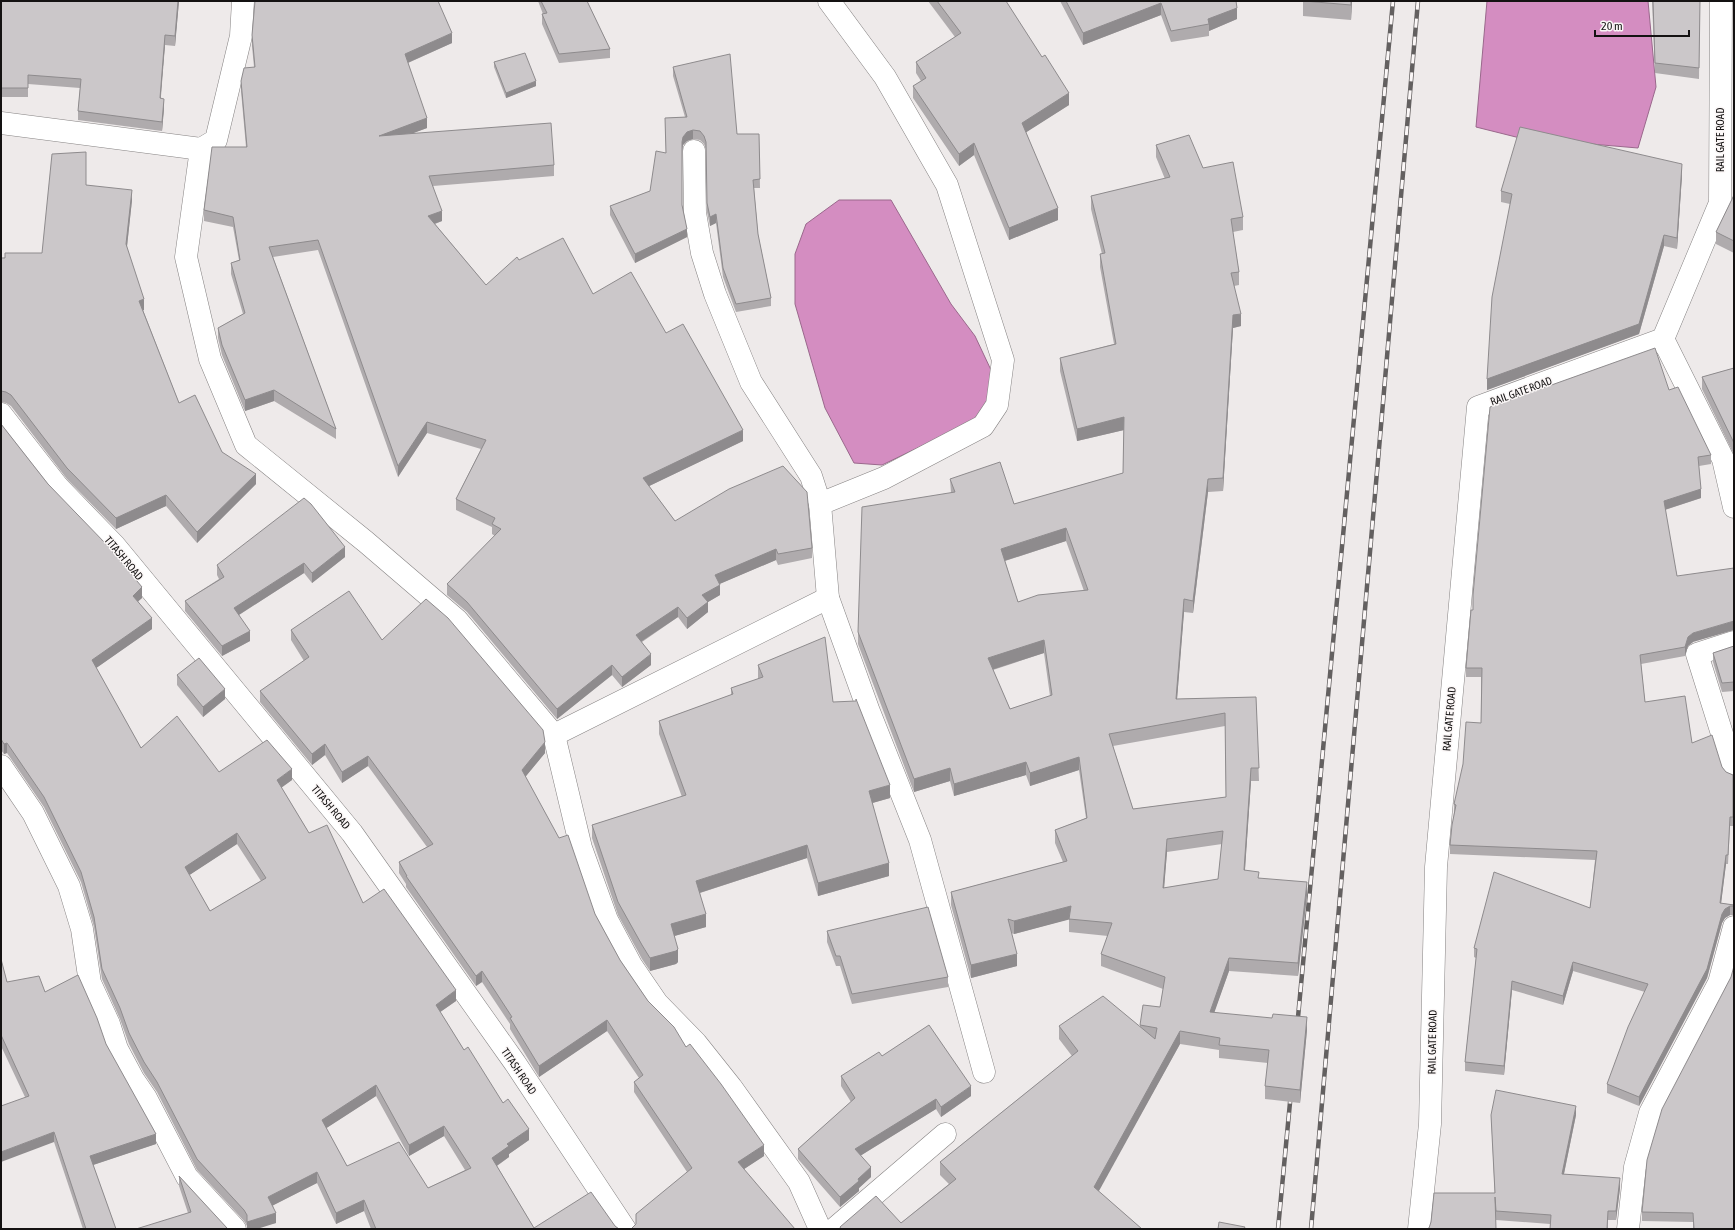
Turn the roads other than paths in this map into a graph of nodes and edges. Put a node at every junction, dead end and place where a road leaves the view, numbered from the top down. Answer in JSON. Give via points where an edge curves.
{"nodes":[{"id":1,"x":243,"y":1,"type":"edge"},
{"id":2,"x":829,"y":1,"type":"edge"},
{"id":3,"x":1721,"y":1,"type":"edge"},
{"id":4,"x":1,"y":123,"type":"edge"},
{"id":5,"x":201,"y":149,"type":"junction"},
{"id":6,"x":694,"y":151,"type":"dead end"},
{"id":7,"x":1664,"y":339,"type":"junction"},
{"id":8,"x":1,"y":414,"type":"edge"},
{"id":9,"x":820,"y":504,"type":"junction"},
{"id":10,"x":1734,"y":507,"type":"edge"},
{"id":11,"x":828,"y":598,"type":"junction"},
{"id":12,"x":1734,"y":642,"type":"edge"},
{"id":13,"x":554,"y":735,"type":"junction"},
{"id":14,"x":1,"y":766,"type":"edge"},
{"id":15,"x":1734,"y":772,"type":"edge"},
{"id":16,"x":1734,"y":927,"type":"edge"},
{"id":17,"x":984,"y":1072,"type":"dead end"},
{"id":18,"x":945,"y":1134,"type":"dead end"},
{"id":19,"x":235,"y":1229,"type":"edge"},
{"id":20,"x":624,"y":1229,"type":"edge"},
{"id":21,"x":820,"y":1229,"type":"edge"},
{"id":22,"x":834,"y":1229,"type":"edge"},
{"id":23,"x":1419,"y":1229,"type":"edge"},
{"id":24,"x":1628,"y":1229,"type":"edge"}],
"edges":[{"from":1,"to":5,"type":"street","via":[[241,36],[216,140]]},
{"from":2,"to":9,"type":"street","via":[[885,77],[948,185],[1003,360],[997,405],[983,426],[884,478]]},
{"from":3,"to":7,"type":"street","name":"RAIL GATE ROAD","via":[[1720,203]]},
{"from":4,"to":5,"type":"street"},
{"from":5,"to":13,"type":"street","via":[[186,257],[210,359],[246,445],[457,620]]},
{"from":6,"to":9,"type":"street","via":[[695,213],[702,253],[715,294],[751,382],[811,476]]},
{"from":7,"to":10,"type":"street","via":[[1723,459]]},
{"from":7,"to":23,"type":"street","name":"RAIL GATE ROAD","via":[[1478,407],[1436,867],[1430,1124]]},
{"from":8,"to":20,"type":"street","name":"TITASH ROAD","via":[[58,487],[115,546],[352,833],[515,1063]]},
{"from":9,"to":11,"type":"street"},
{"from":11,"to":13,"type":"street"},
{"from":11,"to":17,"type":"street","via":[[868,709],[920,840]]},
{"from":12,"to":15,"type":"street","via":[[1697,654]]},
{"from":13,"to":21,"type":"street","via":[[581,848],[608,920],[631,965],[657,1003],[696,1043],[731,1087],[799,1182]]},
{"from":14,"to":19,"type":"street","via":[[33,813],[69,886],[82,930],[90,983],[109,1024],[117,1049],[187,1177]]},
{"from":16,"to":24,"type":"street","via":[[1719,983],[1650,1113],[1635,1167]]},
{"from":18,"to":22,"type":"street"}]}
